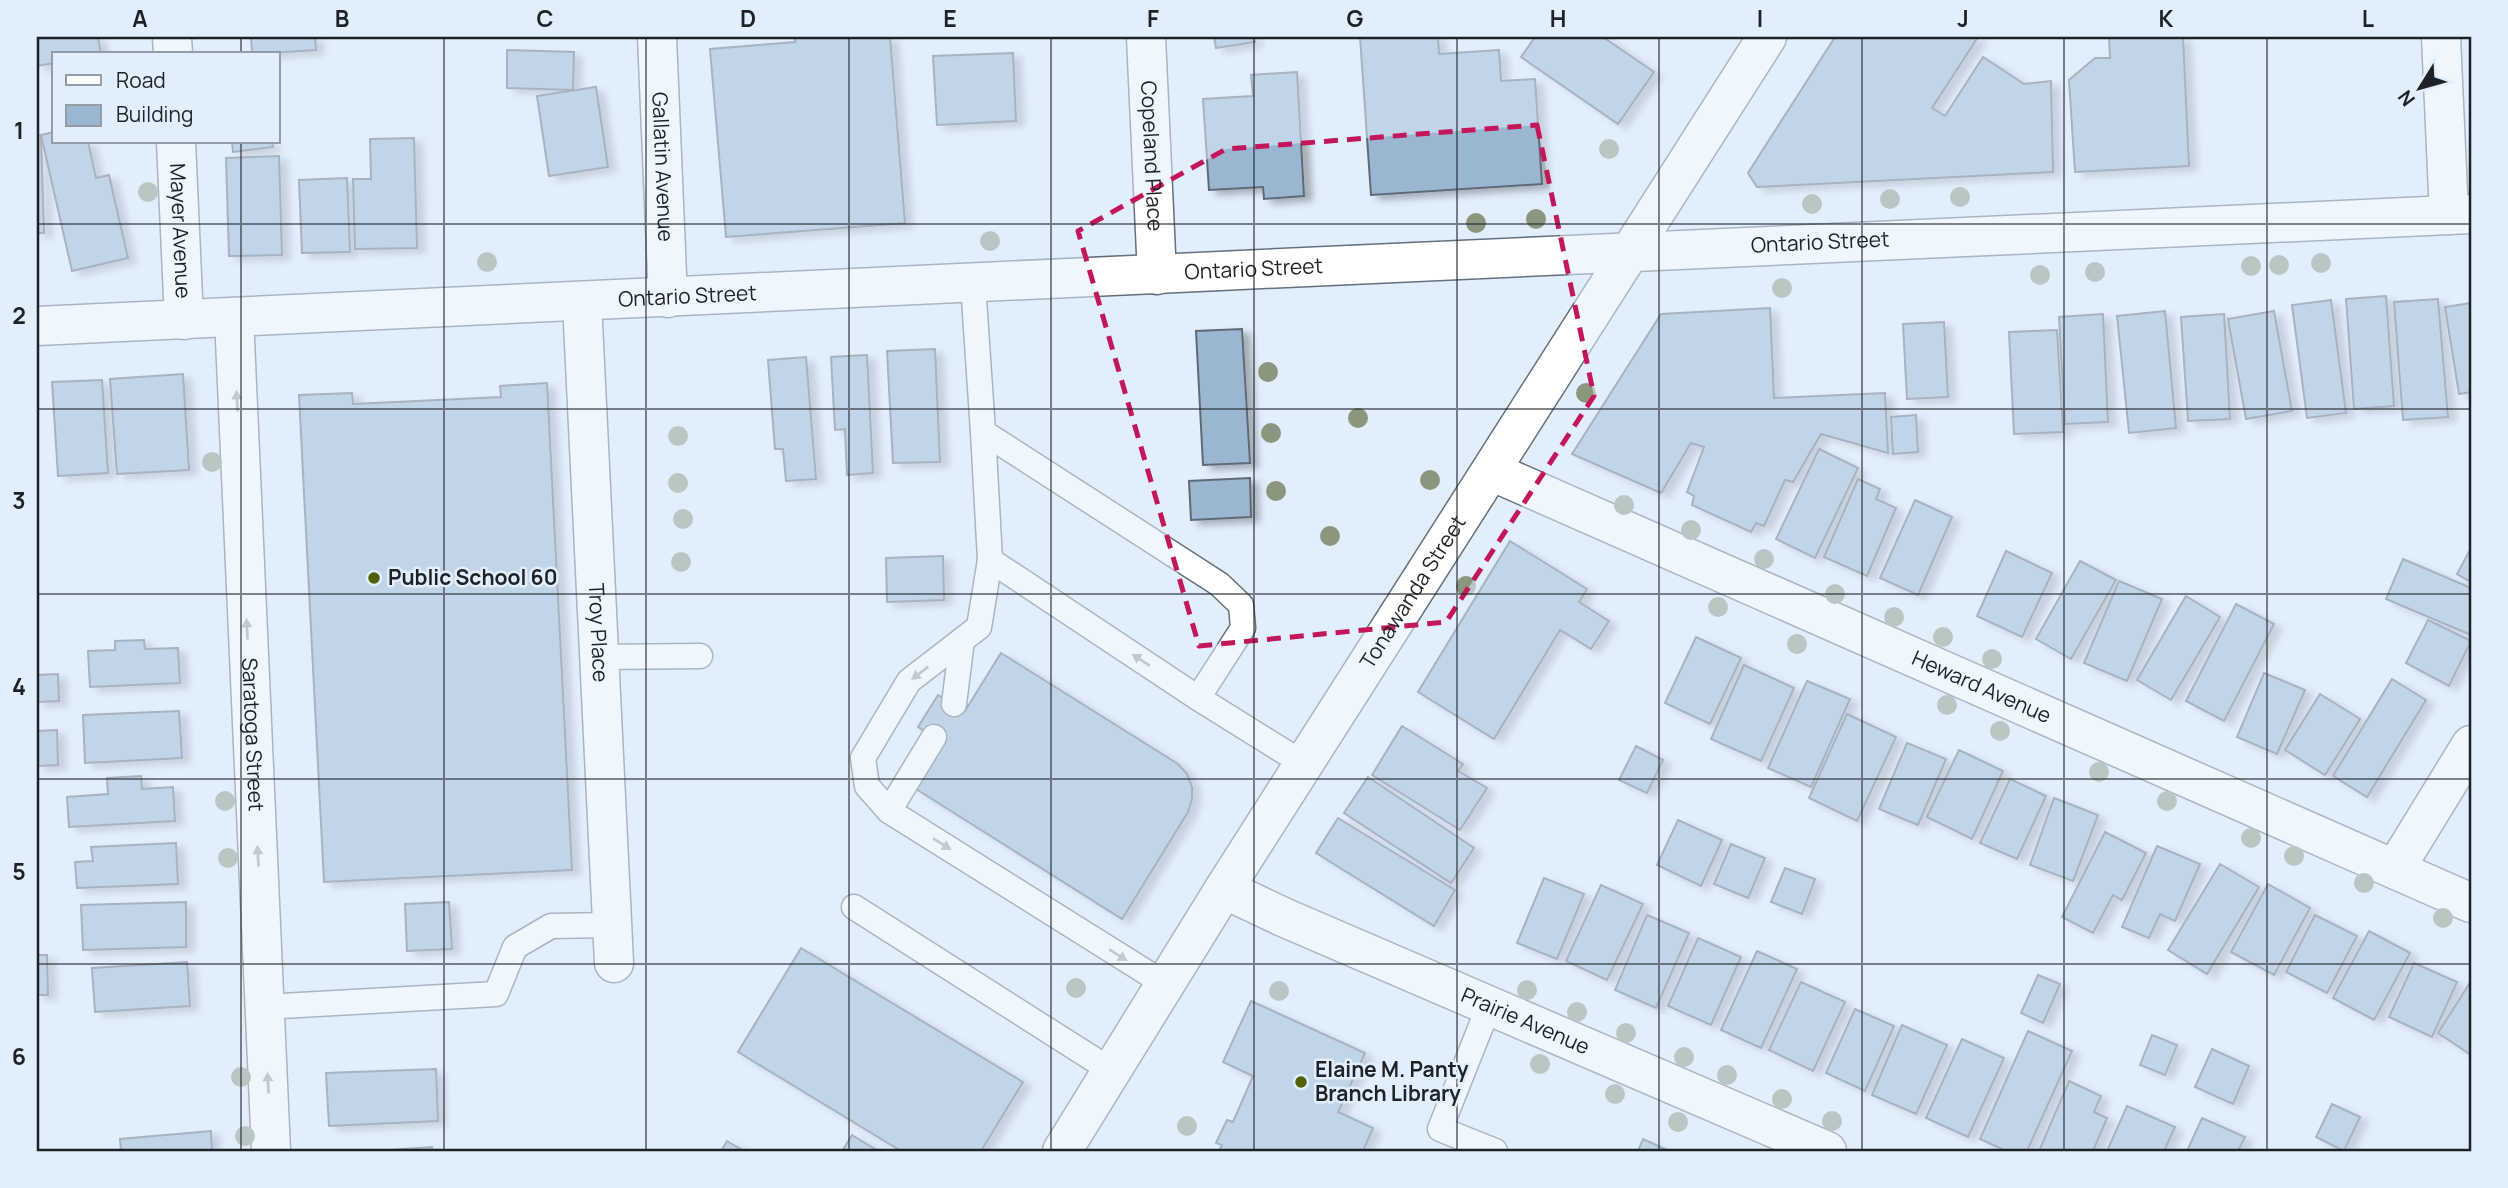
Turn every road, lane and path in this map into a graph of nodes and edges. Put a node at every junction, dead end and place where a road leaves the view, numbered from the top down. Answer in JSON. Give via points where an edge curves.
{"nodes":[{"id":1,"x":657,"y":37,"type":"edge"},
{"id":2,"x":1146,"y":37,"type":"edge"},
{"id":3,"x":1767,"y":37,"type":"edge"},
{"id":4,"x":2441,"y":37,"type":"edge"},
{"id":5,"x":176,"y":144,"type":"edge"},
{"id":6,"x":2460,"y":215,"type":"edge"},
{"id":7,"x":1630,"y":253,"type":"junction"},
{"id":8,"x":1157,"y":275,"type":"junction"},
{"id":9,"x":973,"y":284,"type":"junction"},
{"id":10,"x":668,"y":298,"type":"junction"},
{"id":11,"x":582,"y":302,"type":"junction"},
{"id":12,"x":234,"y":317,"type":"junction"},
{"id":13,"x":184,"y":320,"type":"junction"},
{"id":14,"x":37,"y":326,"type":"edge"},
{"id":15,"x":983,"y":432,"type":"junction"},
{"id":16,"x":1491,"y":471,"type":"junction"},
{"id":17,"x":990,"y":560,"type":"junction"},
{"id":18,"x":962,"y":640,"type":"junction"},
{"id":19,"x":700,"y":656,"type":"dead end"},
{"id":20,"x":599,"y":657,"type":"junction"},
{"id":21,"x":1198,"y":698,"type":"junction"},
{"id":22,"x":954,"y":704,"type":"dead end"},
{"id":23,"x":934,"y":737,"type":"dead end"},
{"id":24,"x":2471,"y":745,"type":"edge"},
{"id":25,"x":1304,"y":764,"type":"junction"},
{"id":26,"x":889,"y":811,"type":"junction"},
{"id":27,"x":2395,"y":869,"type":"junction"},
{"id":28,"x":1224,"y":889,"type":"junction"},
{"id":29,"x":2471,"y":903,"type":"edge"},
{"id":30,"x":854,"y":907,"type":"dead end"},
{"id":31,"x":612,"y":925,"type":"junction"},
{"id":32,"x":614,"y":963,"type":"dead end"},
{"id":33,"x":1166,"y":984,"type":"junction"},
{"id":34,"x":1489,"y":1006,"type":"junction"},
{"id":35,"x":264,"y":1007,"type":"junction"},
{"id":36,"x":1112,"y":1070,"type":"junction"},
{"id":37,"x":271,"y":1151,"type":"edge"},
{"id":38,"x":1062,"y":1151,"type":"edge"},
{"id":39,"x":1495,"y":1151,"type":"edge"},
{"id":40,"x":1827,"y":1151,"type":"edge"}],
"edges":[{"from":1,"to":10,"type":"street","name":"Gallatin Avenue"},
{"from":2,"to":8,"type":"street","name":"Copeland Place"},
{"from":3,"to":7,"type":"street","name":"Tonawanda Street"},
{"from":4,"to":6,"type":"street"},
{"from":5,"to":13,"type":"street","name":"Mayer Avenue"},
{"from":6,"to":7,"type":"street","name":"Ontario Street"},
{"from":7,"to":8,"type":"street","name":"Ontario Street"},
{"from":7,"to":16,"type":"street","name":"Tonawanda Street"},
{"from":8,"to":9,"type":"street","name":"Ontario Street"},
{"from":9,"to":10,"type":"street","name":"Ontario Street"},
{"from":9,"to":15,"type":"lane"},
{"from":10,"to":11,"type":"street","name":"Ontario Street"},
{"from":11,"to":12,"type":"street","name":"Ontario Street"},
{"from":11,"to":20,"type":"street","name":"Troy Place"},
{"from":12,"to":13,"type":"street","name":"Ontario Street"},
{"from":35,"to":12,"type":"street","name":"Saratoga Street","one_way":true},
{"from":13,"to":14,"type":"street","name":"Ontario Street"},
{"from":15,"to":17,"type":"lane"},
{"from":15,"to":21,"type":"lane","via":[[1219,584],[1241,605],[1243,628]]},
{"from":16,"to":25,"type":"street","name":"Tonawanda Street"},
{"from":16,"to":27,"type":"street","name":"Heward Avenue"},
{"from":17,"to":18,"type":"lane","via":[[979,627]]},
{"from":21,"to":17,"type":"lane","one_way":true},
{"from":18,"to":22,"type":"lane"},
{"from":18,"to":26,"type":"lane","one_way":true,"via":[[909,681],[863,758],[867,786]]},
{"from":19,"to":20,"type":"lane"},
{"from":20,"to":31,"type":"street","name":"Troy Place"},
{"from":21,"to":25,"type":"lane"},
{"from":23,"to":26,"type":"lane"},
{"from":24,"to":27,"type":"street"},
{"from":25,"to":28,"type":"street","name":"Tonawanda Street"},
{"from":26,"to":33,"type":"lane","one_way":true},
{"from":27,"to":29,"type":"street","name":"Heward Avenue"},
{"from":28,"to":33,"type":"street","name":"Tonawanda Street"},
{"from":28,"to":34,"type":"street","name":"Prairie Avenue"},
{"from":30,"to":36,"type":"lane"},
{"from":31,"to":32,"type":"street","name":"Troy Place"},
{"from":31,"to":35,"type":"lane","via":[[551,926],[514,947],[496,994]]},
{"from":33,"to":36,"type":"street","name":"Tonawanda Street"},
{"from":34,"to":39,"type":"lane","via":[[1440,1129]]},
{"from":34,"to":40,"type":"street","name":"Prairie Avenue"},
{"from":37,"to":35,"type":"street","name":"Saratoga Street","one_way":true},
{"from":36,"to":38,"type":"street","name":"Tonawanda Street"}]}
